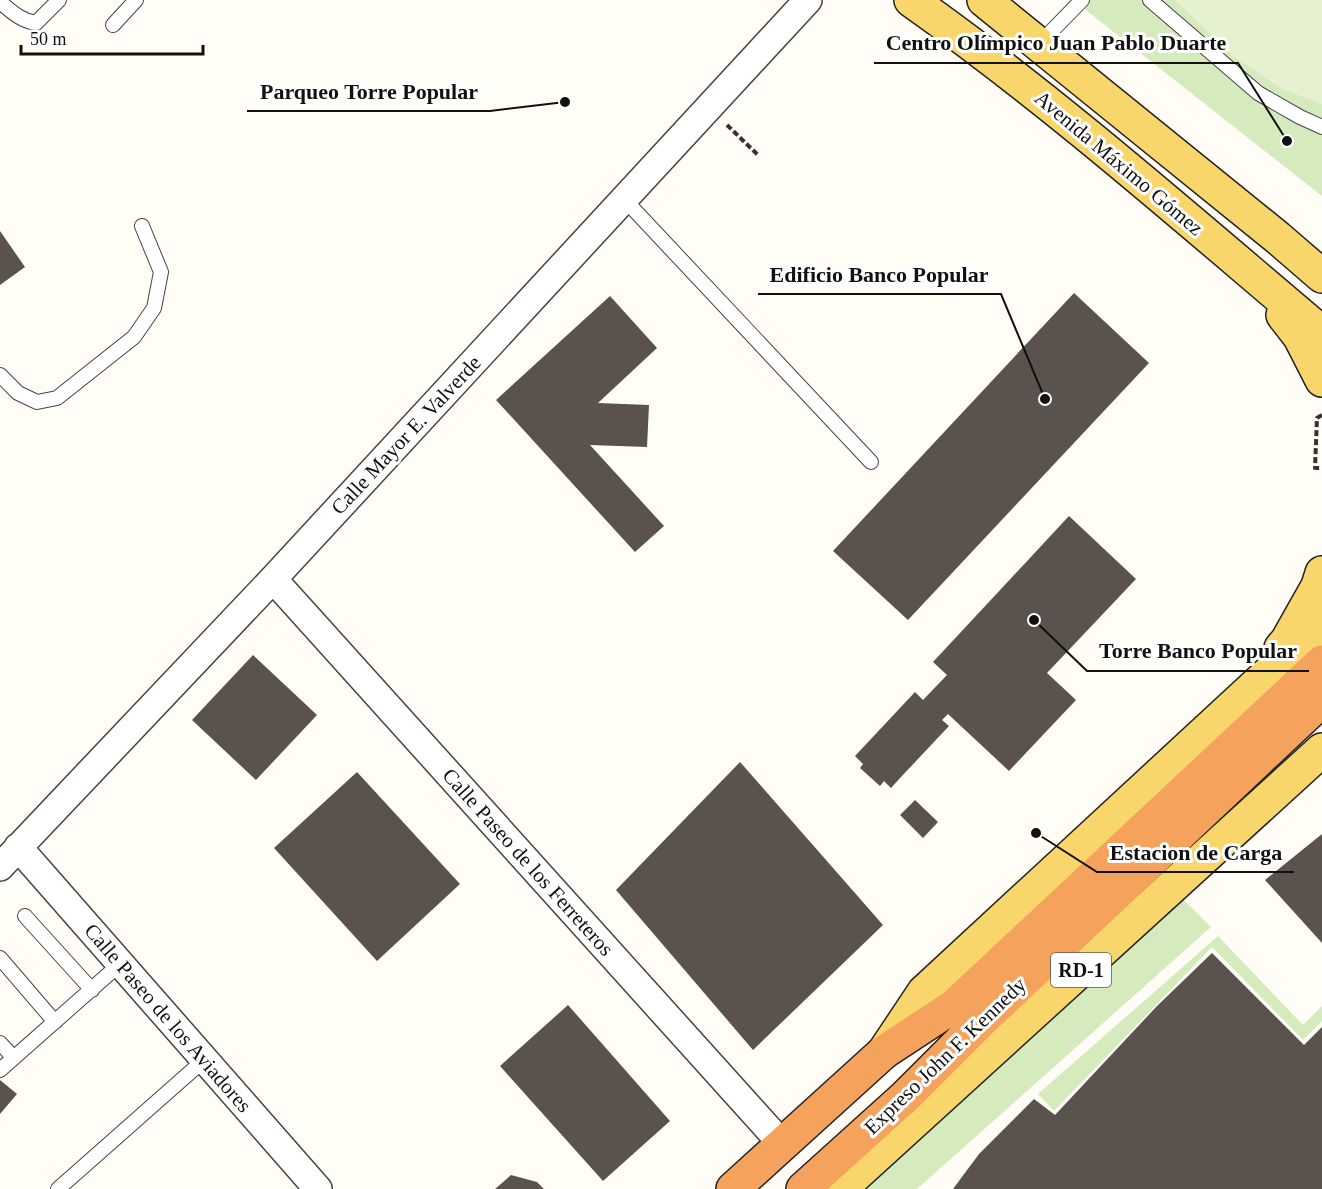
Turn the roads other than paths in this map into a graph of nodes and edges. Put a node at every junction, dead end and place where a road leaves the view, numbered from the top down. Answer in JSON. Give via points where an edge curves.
{"nodes":[{"id":1,"x":59,"y":0,"type":"edge"},
{"id":2,"x":136,"y":0,"type":"edge"},
{"id":3,"x":808,"y":0,"type":"edge"},
{"id":4,"x":911,"y":0,"type":"edge"},
{"id":5,"x":984,"y":0,"type":"edge"},
{"id":6,"x":1082,"y":0,"type":"edge"},
{"id":7,"x":1150,"y":0,"type":"edge"},
{"id":8,"x":0,"y":2,"type":"edge"},
{"id":9,"x":112,"y":25,"type":"dead end"},
{"id":10,"x":1039,"y":44,"type":"junction"},
{"id":11,"x":1322,"y":127,"type":"edge"},
{"id":12,"x":624,"y":199,"type":"junction"},
{"id":13,"x":142,"y":226,"type":"dead end"},
{"id":14,"x":1278,"y":237,"type":"junction"},
{"id":15,"x":1322,"y":256,"type":"edge"},
{"id":16,"x":1251,"y":273,"type":"junction"},
{"id":17,"x":1322,"y":276,"type":"edge"},
{"id":18,"x":1322,"y":333,"type":"edge"},
{"id":19,"x":0,"y":375,"type":"edge"},
{"id":20,"x":1322,"y":380,"type":"edge"},
{"id":21,"x":871,"y":462,"type":"dead end"},
{"id":22,"x":1322,"y":573,"type":"edge"},
{"id":23,"x":273,"y":579,"type":"junction"},
{"id":24,"x":1322,"y":624,"type":"edge"},
{"id":25,"x":1322,"y":662,"type":"edge"},
{"id":26,"x":1322,"y":700,"type":"edge"},
{"id":27,"x":1218,"y":720,"type":"junction"},
{"id":28,"x":1322,"y":750,"type":"edge"},
{"id":29,"x":1322,"y":764,"type":"edge"},
{"id":30,"x":1282,"y":787,"type":"junction"},
{"id":31,"x":18,"y":848,"type":"junction"},
{"id":32,"x":0,"y":867,"type":"edge"},
{"id":33,"x":25,"y":916,"type":"dead end"},
{"id":34,"x":0,"y":958,"type":"edge"},
{"id":35,"x":120,"y":964,"type":"junction"},
{"id":36,"x":92,"y":990,"type":"junction"},
{"id":37,"x":55,"y":1022,"type":"junction"},
{"id":38,"x":0,"y":1043,"type":"edge"},
{"id":39,"x":884,"y":1052,"type":"junction"},
{"id":40,"x":14,"y":1058,"type":"junction"},
{"id":41,"x":204,"y":1060,"type":"junction"},
{"id":42,"x":0,"y":1070,"type":"edge"},
{"id":43,"x":783,"y":1145,"type":"junction"},
{"id":44,"x":58,"y":1189,"type":"edge"},
{"id":45,"x":318,"y":1189,"type":"edge"},
{"id":46,"x":733,"y":1189,"type":"edge"},
{"id":47,"x":803,"y":1189,"type":"edge"},
{"id":48,"x":840,"y":1189,"type":"edge"}],
"edges":[{"from":1,"to":8,"type":"lane","via":[[36,23],[17,16]]},
{"from":2,"to":9,"type":"lane"},
{"from":3,"to":12,"type":"street","name":"Calle Mayor E. Valverde"},
{"from":4,"to":16,"type":"main road","name":"Avenida Máximo Gómez","via":[[975,45]]},
{"from":5,"to":10,"type":"main road","name":"Avenida Máximo Gómez"},
{"from":6,"to":10,"type":"lane"},
{"from":7,"to":11,"type":"lane","via":[[1257,93]]},
{"from":10,"to":14,"type":"main road","name":"Avenida Máximo Gómez"},
{"from":12,"to":21,"type":"lane"},
{"from":12,"to":23,"type":"street","name":"Calle Mayor E. Valverde"},
{"from":13,"to":19,"type":"lane","via":[[161,272],[154,308],[134,337],[57,398],[37,402],[18,393]]},
{"from":14,"to":15,"type":"main road"},
{"from":14,"to":17,"type":"main road","name":"Avenida Máximo Gómez"},
{"from":16,"to":18,"type":"main road","name":"Avenida Máximo Gómez"},
{"from":16,"to":20,"type":"main road","via":[[1300,337]]},
{"from":22,"to":27,"type":"main road","via":[[1287,641]]},
{"from":23,"to":31,"type":"street","name":"Calle Mayor E. Valverde"},
{"from":23,"to":43,"type":"street","name":"Calle Paseo de los Ferreteros"},
{"from":24,"to":27,"type":"main road","number":"RD-1"},
{"from":25,"to":39,"type":"highway","name":"Expreso John F. Kennedy","number":"RD-1","via":[[954,1006]]},
{"from":26,"to":47,"type":"highway","name":"Expreso John F. Kennedy","number":"RD-1"},
{"from":27,"to":39,"type":"main road","number":"RD-1","via":[[924,992]]},
{"from":28,"to":30,"type":"main road","number":"RD-1"},
{"from":29,"to":30,"type":"main road"},
{"from":30,"to":48,"type":"main road","number":"RD-1"},
{"from":31,"to":32,"type":"street","name":"Calle Mayor E. Valverde"},
{"from":31,"to":35,"type":"street","name":"Calle Paseo de los Aviadores"},
{"from":33,"to":36,"type":"lane"},
{"from":34,"to":37,"type":"lane"},
{"from":35,"to":36,"type":"lane"},
{"from":35,"to":41,"type":"street","name":"Calle Paseo de los Aviadores"},
{"from":36,"to":37,"type":"lane"},
{"from":37,"to":40,"type":"lane"},
{"from":38,"to":40,"type":"lane"},
{"from":39,"to":43,"type":"highway","name":"Expreso John F. Kennedy","number":"RD-1"},
{"from":40,"to":42,"type":"lane"},
{"from":41,"to":44,"type":"lane"},
{"from":41,"to":45,"type":"street","name":"Calle Paseo de los Aviadores"},
{"from":43,"to":46,"type":"highway","name":"Expreso John F. Kennedy","number":"RD-1"}]}
